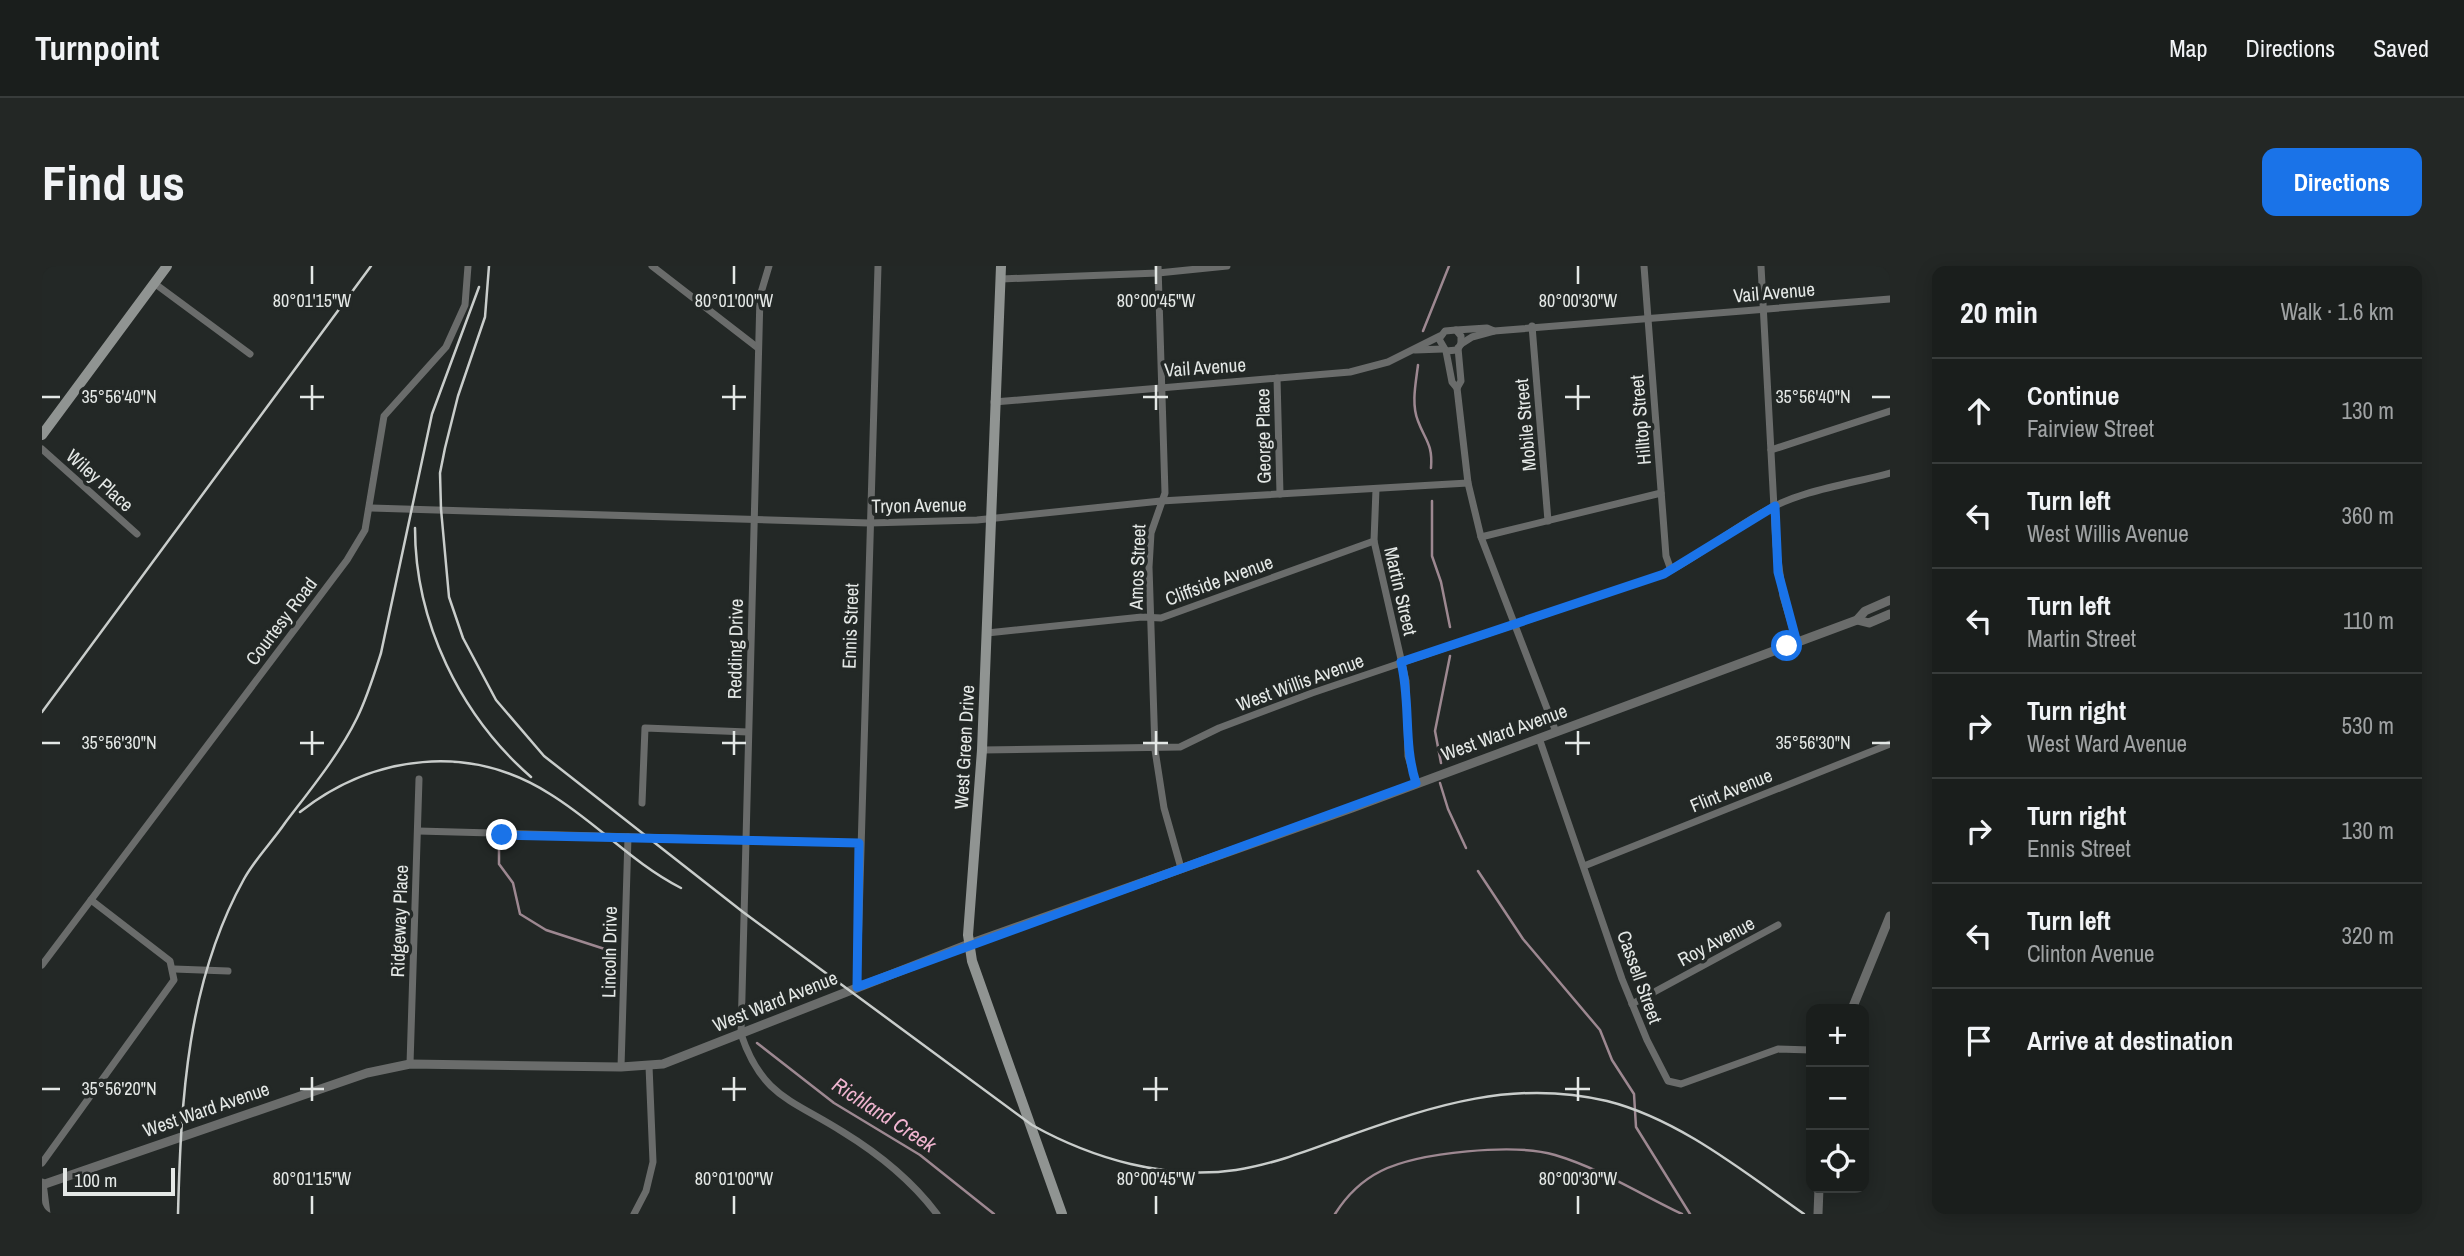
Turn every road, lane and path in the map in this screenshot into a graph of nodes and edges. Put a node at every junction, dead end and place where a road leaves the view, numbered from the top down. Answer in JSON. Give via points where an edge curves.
{"nodes":[{"id":1,"x":167,"y":266,"type":"edge"},
{"id":2,"x":468,"y":266,"type":"edge"},
{"id":3,"x":652,"y":266,"type":"edge"},
{"id":4,"x":769,"y":266,"type":"edge"},
{"id":5,"x":878,"y":266,"type":"edge"},
{"id":6,"x":1001,"y":266,"type":"edge"},
{"id":7,"x":1227,"y":266,"type":"edge"},
{"id":8,"x":1644,"y":266,"type":"edge"},
{"id":9,"x":1761,"y":266,"type":"edge"},
{"id":10,"x":1158,"y":270,"type":"edge"},
{"id":11,"x":1001,"y":279,"type":"junction"},
{"id":12,"x":154,"y":283,"type":"junction"},
{"id":13,"x":1890,"y":299,"type":"edge"},
{"id":14,"x":1764,"y":309,"type":"junction"},
{"id":15,"x":1647,"y":318,"type":"junction"},
{"id":16,"x":1532,"y":326,"type":"junction"},
{"id":17,"x":1456,"y":330,"type":"junction"},
{"id":18,"x":1494,"y":331,"type":"junction"},
{"id":19,"x":1440,"y":336,"type":"junction"},
{"id":20,"x":1460,"y":346,"type":"junction"},
{"id":21,"x":758,"y":348,"type":"junction"},
{"id":22,"x":1415,"y":350,"type":"junction"},
{"id":23,"x":1444,"y":350,"type":"junction"},
{"id":24,"x":250,"y":354,"type":"dead end"},
{"id":25,"x":1277,"y":378,"type":"junction"},
{"id":26,"x":1163,"y":386,"type":"junction"},
{"id":27,"x":1457,"y":388,"type":"junction"},
{"id":28,"x":993,"y":402,"type":"junction"},
{"id":29,"x":1890,"y":411,"type":"edge"},
{"id":30,"x":42,"y":435,"type":"edge"},
{"id":31,"x":42,"y":449,"type":"edge"},
{"id":32,"x":1771,"y":450,"type":"junction"},
{"id":33,"x":1890,"y":473,"type":"edge"},
{"id":34,"x":1468,"y":483,"type":"junction"},
{"id":35,"x":1376,"y":489,"type":"junction"},
{"id":36,"x":1661,"y":493,"type":"junction"},
{"id":37,"x":1280,"y":494,"type":"junction"},
{"id":38,"x":1161,"y":501,"type":"junction"},
{"id":39,"x":1775,"y":506,"type":"junction"},
{"id":40,"x":371,"y":508,"type":"junction"},
{"id":41,"x":754,"y":518,"type":"junction"},
{"id":42,"x":991,"y":518,"type":"junction"},
{"id":43,"x":1548,"y":521,"type":"junction"},
{"id":44,"x":869,"y":523,"type":"junction"},
{"id":45,"x":137,"y":534,"type":"dead end"},
{"id":46,"x":1481,"y":537,"type":"junction"},
{"id":47,"x":1374,"y":541,"type":"junction"},
{"id":48,"x":1671,"y":570,"type":"junction"},
{"id":49,"x":1890,"y":600,"type":"edge"},
{"id":50,"x":1890,"y":614,"type":"edge"},
{"id":51,"x":1151,"y":617,"type":"junction"},
{"id":52,"x":1857,"y":620,"type":"junction"},
{"id":53,"x":1513,"y":624,"type":"junction"},
{"id":54,"x":987,"y":633,"type":"junction"},
{"id":55,"x":1797,"y":643,"type":"junction"},
{"id":56,"x":1401,"y":662,"type":"junction"},
{"id":57,"x":748,"y":732,"type":"junction"},
{"id":58,"x":1556,"y":732,"type":"junction"},
{"id":59,"x":1539,"y":738,"type":"junction"},
{"id":60,"x":1890,"y":744,"type":"edge"},
{"id":61,"x":982,"y":750,"type":"junction"},
{"id":62,"x":1155,"y":750,"type":"junction"},
{"id":63,"x":419,"y":779,"type":"dead end"},
{"id":64,"x":1416,"y":783,"type":"junction"},
{"id":65,"x":642,"y":803,"type":"dead end"},
{"id":66,"x":418,"y":831,"type":"junction"},
{"id":67,"x":628,"y":837,"type":"junction"},
{"id":68,"x":745,"y":840,"type":"junction"},
{"id":69,"x":859,"y":843,"type":"junction"},
{"id":70,"x":1584,"y":866,"type":"junction"},
{"id":71,"x":1181,"y":868,"type":"junction"},
{"id":72,"x":90,"y":901,"type":"junction"},
{"id":73,"x":1890,"y":916,"type":"edge"},
{"id":74,"x":1779,"y":925,"type":"dead end"},
{"id":75,"x":969,"y":944,"type":"junction"},
{"id":76,"x":42,"y":965,"type":"edge"},
{"id":77,"x":174,"y":969,"type":"junction"},
{"id":78,"x":228,"y":971,"type":"dead end"},
{"id":79,"x":857,"y":987,"type":"junction"},
{"id":80,"x":1632,"y":1004,"type":"junction"},
{"id":81,"x":1854,"y":1004,"type":"edge"},
{"id":82,"x":741,"y":1034,"type":"junction"},
{"id":83,"x":1806,"y":1050,"type":"edge"},
{"id":84,"x":410,"y":1064,"type":"junction"},
{"id":85,"x":649,"y":1066,"type":"junction"},
{"id":86,"x":621,"y":1067,"type":"junction"},
{"id":87,"x":42,"y":1163,"type":"edge"},
{"id":88,"x":42,"y":1185,"type":"edge"},
{"id":89,"x":1819,"y":1193,"type":"edge"},
{"id":90,"x":1818,"y":1213,"type":"edge"},
{"id":91,"x":46,"y":1214,"type":"edge"},
{"id":92,"x":634,"y":1214,"type":"edge"},
{"id":93,"x":937,"y":1214,"type":"edge"},
{"id":94,"x":1062,"y":1214,"type":"edge"},
{"id":95,"x":1829,"y":1214,"type":"edge"}],
"edges":[{"from":1,"to":12,"type":"main road"},
{"from":2,"to":40,"type":"street","name":"Courtesy Road","via":[[465,305],[446,347],[384,416]]},
{"from":3,"to":21,"type":"street"},
{"from":4,"to":21,"type":"street","name":"Redding Drive","via":[[761,286]]},
{"from":5,"to":44,"type":"street","name":"Ennis Street"},
{"from":6,"to":11,"type":"main road","name":"West Green Drive"},
{"from":7,"to":10,"type":"street"},
{"from":8,"to":15,"type":"street","name":"Hilltop Street"},
{"from":9,"to":14,"type":"street"},
{"from":10,"to":11,"type":"street"},
{"from":10,"to":26,"type":"street","name":"Amos Street"},
{"from":11,"to":28,"type":"main road","name":"West Green Drive"},
{"from":12,"to":24,"type":"street"},
{"from":12,"to":30,"type":"main road"},
{"from":13,"to":14,"type":"street","name":"Vail Avenue"},
{"from":14,"to":15,"type":"street","name":"Vail Avenue"},
{"from":14,"to":32,"type":"street"},
{"from":15,"to":16,"type":"street","name":"Vail Avenue"},
{"from":15,"to":36,"type":"street","name":"Hilltop Street"},
{"from":16,"to":18,"type":"street","name":"Vail Avenue"},
{"from":16,"to":43,"type":"street","name":"Mobile Street"},
{"from":17,"to":18,"type":"street","name":"Vail Avenue"},
{"from":17,"to":19,"type":"street","via":[[1448,329]]},
{"from":17,"to":20,"type":"street"},
{"from":18,"to":20,"type":"street","name":"Vail Avenue"},
{"from":19,"to":22,"type":"street","name":"Vail Avenue"},
{"from":19,"to":23,"type":"street"},
{"from":20,"to":23,"type":"street"},
{"from":20,"to":27,"type":"street","via":[[1461,382]]},
{"from":21,"to":41,"type":"street","name":"Redding Drive"},
{"from":22,"to":23,"type":"street","name":"Vail Avenue"},
{"from":22,"to":25,"type":"street","name":"Vail Avenue","via":[[1350,372]]},
{"from":23,"to":27,"type":"street"},
{"from":25,"to":26,"type":"street","name":"Vail Avenue"},
{"from":25,"to":37,"type":"street","name":"George Place"},
{"from":26,"to":28,"type":"street","name":"Vail Avenue"},
{"from":26,"to":38,"type":"street","name":"Amos Street","via":[[1165,493]]},
{"from":27,"to":34,"type":"street"},
{"from":28,"to":42,"type":"main road","name":"West Green Drive"},
{"from":29,"to":32,"type":"street"},
{"from":31,"to":45,"type":"street","name":"Wiley Place"},
{"from":32,"to":39,"type":"street"},
{"from":33,"to":39,"type":"street","name":"West Willis Avenue"},
{"from":34,"to":35,"type":"street","name":"Tryon Avenue"},
{"from":34,"to":46,"type":"street"},
{"from":35,"to":37,"type":"street","name":"Tryon Avenue"},
{"from":35,"to":47,"type":"street","name":"Martin Street"},
{"from":36,"to":43,"type":"street"},
{"from":36,"to":48,"type":"street","name":"Hilltop Street"},
{"from":37,"to":38,"type":"street","name":"Tryon Avenue"},
{"from":38,"to":42,"type":"street","name":"Tryon Avenue"},
{"from":38,"to":51,"type":"street","name":"Amos Street","via":[[1151,533]]},
{"from":39,"to":48,"type":"street","name":"West Willis Avenue"},
{"from":39,"to":55,"type":"street","via":[[1778,572]]},
{"from":40,"to":41,"type":"street","name":"Tryon Avenue"},
{"from":40,"to":72,"type":"street","name":"Courtesy Road","via":[[365,530],[346,560]]},
{"from":41,"to":44,"type":"street","name":"Tryon Avenue"},
{"from":41,"to":57,"type":"street","name":"Redding Drive"},
{"from":42,"to":44,"type":"street","name":"Tryon Avenue"},
{"from":42,"to":54,"type":"main road","name":"West Green Drive"},
{"from":43,"to":46,"type":"street"},
{"from":44,"to":69,"type":"street","name":"Ennis Street"},
{"from":46,"to":53,"type":"street"},
{"from":47,"to":51,"type":"street","name":"Cliffside Avenue","via":[[1160,618]]},
{"from":47,"to":56,"type":"street","name":"Martin Street"},
{"from":48,"to":53,"type":"street","name":"West Willis Avenue"},
{"from":49,"to":52,"type":"street","name":"West Ward Avenue","via":[[1865,611]]},
{"from":50,"to":52,"type":"street","name":"West Ward Avenue","via":[[1869,623]]},
{"from":51,"to":54,"type":"street","name":"Cliffside Avenue"},
{"from":51,"to":62,"type":"street","name":"Amos Street"},
{"from":52,"to":55,"type":"street","name":"West Ward Avenue"},
{"from":53,"to":56,"type":"street","name":"West Willis Avenue"},
{"from":53,"to":58,"type":"street"},
{"from":54,"to":61,"type":"main road","name":"West Green Drive"},
{"from":55,"to":58,"type":"street","name":"West Ward Avenue"},
{"from":56,"to":62,"type":"street","name":"West Willis Avenue","via":[[1248,716],[1189,744]]},
{"from":56,"to":64,"type":"street","name":"Martin Street","via":[[1408,698],[1408,756]]},
{"from":57,"to":65,"type":"street","via":[[645,728]]},
{"from":57,"to":68,"type":"street","name":"Redding Drive"},
{"from":58,"to":59,"type":"street","name":"West Ward Avenue"},
{"from":59,"to":64,"type":"street","name":"West Ward Avenue"},
{"from":59,"to":70,"type":"street","name":"Cassell Street"},
{"from":60,"to":70,"type":"street","name":"Flint Avenue"},
{"from":61,"to":62,"type":"street","name":"West Willis Avenue"},
{"from":61,"to":75,"type":"main road","name":"West Green Drive"},
{"from":62,"to":71,"type":"street","name":"Amos Street","via":[[1164,808]]},
{"from":63,"to":66,"type":"street","name":"Ridgeway Place"},
{"from":64,"to":71,"type":"street","name":"West Ward Avenue"},
{"from":66,"to":67,"type":"street"},
{"from":66,"to":84,"type":"street","name":"Ridgeway Place"},
{"from":67,"to":68,"type":"street"},
{"from":67,"to":86,"type":"street","name":"Lincoln Drive"},
{"from":68,"to":69,"type":"street"},
{"from":68,"to":82,"type":"street","name":"Redding Drive"},
{"from":69,"to":79,"type":"street","name":"Ennis Street"},
{"from":70,"to":80,"type":"street","name":"Cassell Street"},
{"from":71,"to":75,"type":"street","name":"West Ward Avenue"},
{"from":72,"to":76,"type":"street","name":"Courtesy Road"},
{"from":72,"to":77,"type":"street","via":[[142,937]]},
{"from":73,"to":81,"type":"street"},
{"from":74,"to":80,"type":"street","name":"Roy Avenue"},
{"from":75,"to":79,"type":"street","name":"West Ward Avenue"},
{"from":75,"to":94,"type":"main road","name":"West Green Drive"},
{"from":77,"to":78,"type":"street"},
{"from":77,"to":87,"type":"street","via":[[169,988]]},
{"from":79,"to":82,"type":"street","name":"West Ward Avenue"},
{"from":80,"to":83,"type":"street","name":"Cassell Street","via":[[1663,1073],[1675,1084],[1778,1049]]},
{"from":82,"to":85,"type":"street","name":"West Ward Avenue"},
{"from":82,"to":93,"type":"street","via":[[772,1087],[877,1154]]},
{"from":84,"to":86,"type":"street","name":"West Ward Avenue"},
{"from":84,"to":88,"type":"street","name":"West Ward Avenue","via":[[367,1073]]},
{"from":85,"to":86,"type":"street","name":"West Ward Avenue"},
{"from":85,"to":92,"type":"street","via":[[653,1162]]},
{"from":88,"to":91,"type":"street"},
{"from":89,"to":90,"type":"street"},
{"from":90,"to":95,"type":"street"}]}
